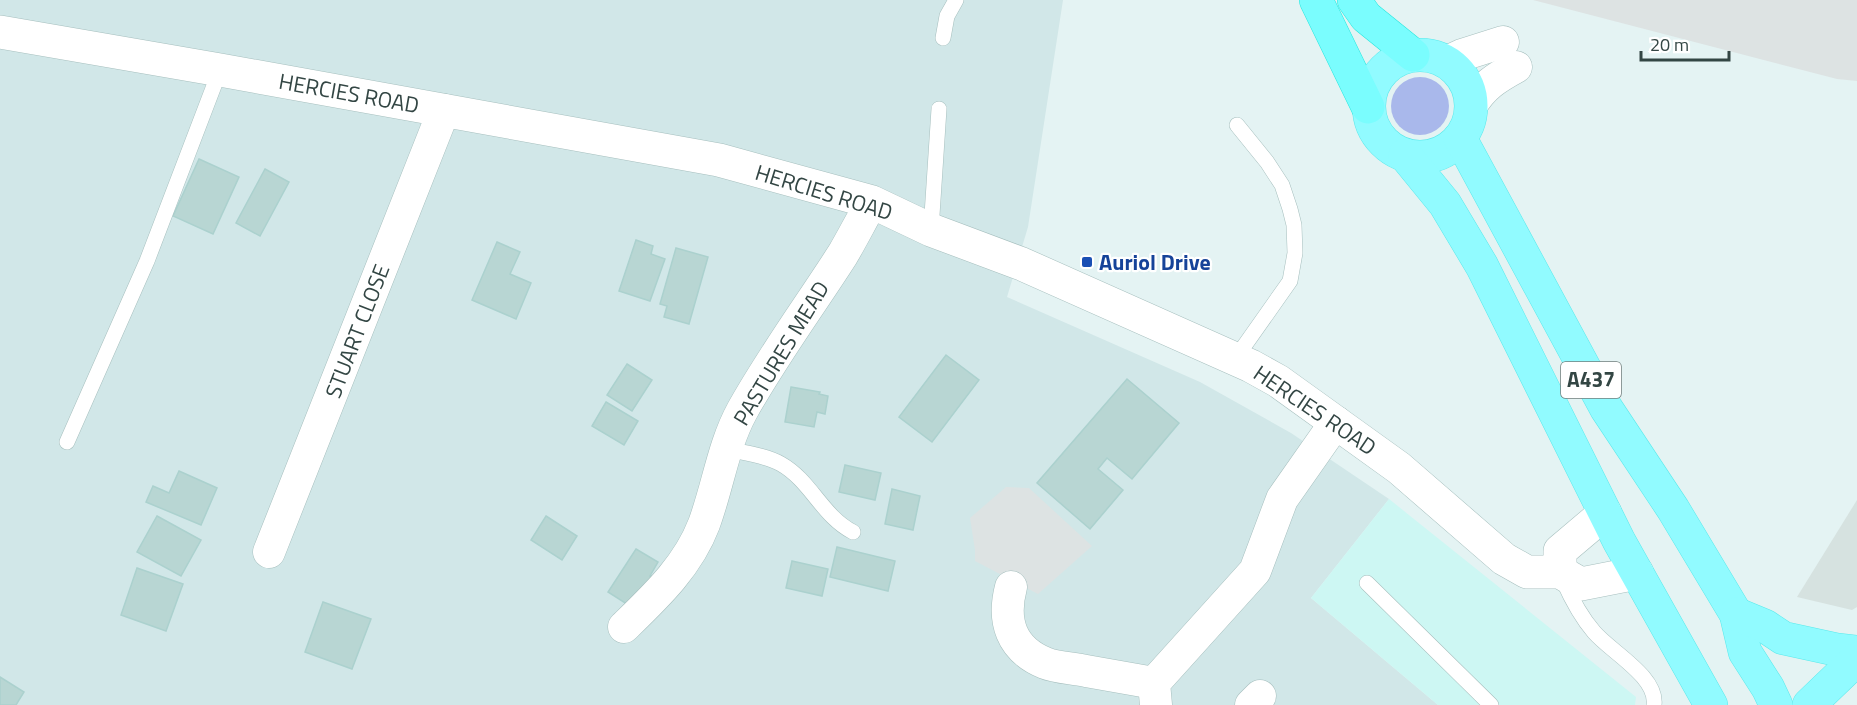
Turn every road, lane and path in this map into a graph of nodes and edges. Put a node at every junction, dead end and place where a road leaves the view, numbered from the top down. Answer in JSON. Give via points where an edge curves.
{"nodes":[{"id":1,"x":956,"y":0,"type":"edge"},
{"id":2,"x":1316,"y":0,"type":"edge"},
{"id":3,"x":1354,"y":0,"type":"edge"},
{"id":4,"x":0,"y":32,"type":"edge"},
{"id":5,"x":943,"y":38,"type":"dead end"},
{"id":6,"x":1413,"y":55,"type":"junction"},
{"id":7,"x":1447,"y":62,"type":"junction"},
{"id":8,"x":220,"y":70,"type":"junction"},
{"id":9,"x":1471,"y":106,"type":"junction"},
{"id":10,"x":1368,"y":107,"type":"junction"},
{"id":11,"x":939,"y":109,"type":"dead end"},
{"id":12,"x":444,"y":110,"type":"junction"},
{"id":13,"x":1237,"y":125,"type":"dead end"},
{"id":14,"x":1460,"y":138,"type":"junction"},
{"id":15,"x":1406,"y":155,"type":"junction"},
{"id":16,"x":872,"y":202,"type":"junction"},
{"id":17,"x":931,"y":230,"type":"junction"},
{"id":18,"x":1235,"y":359,"type":"junction"},
{"id":19,"x":1336,"y":422,"type":"junction"},
{"id":20,"x":67,"y":442,"type":"dead end"},
{"id":21,"x":726,"y":449,"type":"junction"},
{"id":22,"x":1605,"y":513,"type":"junction"},
{"id":23,"x":853,"y":532,"type":"dead end"},
{"id":24,"x":269,"y":552,"type":"dead end"},
{"id":25,"x":1560,"y":572,"type":"junction"},
{"id":26,"x":1637,"y":573,"type":"junction"},
{"id":27,"x":1367,"y":583,"type":"dead end"},
{"id":28,"x":1011,"y":587,"type":"dead end"},
{"id":29,"x":1736,"y":614,"type":"junction"},
{"id":30,"x":624,"y":627,"type":"dead end"},
{"id":31,"x":1857,"y":652,"type":"edge"},
{"id":32,"x":1857,"y":659,"type":"edge"},
{"id":33,"x":1155,"y":694,"type":"edge"},
{"id":34,"x":1491,"y":705,"type":"edge"},
{"id":35,"x":1654,"y":705,"type":"edge"},
{"id":36,"x":1711,"y":705,"type":"edge"},
{"id":37,"x":1776,"y":705,"type":"edge"},
{"id":38,"x":1809,"y":705,"type":"edge"}],
"edges":[{"from":1,"to":5,"type":"lane","via":[[947,16]]},
{"from":2,"to":10,"type":"highway"},
{"from":3,"to":6,"type":"highway","via":[[1366,17]]},
{"from":4,"to":8,"type":"street","name":"HERCIES ROAD"},
{"from":6,"to":7,"type":"main road","via":[[1431,55]]},
{"from":6,"to":10,"type":"main road","via":[[1395,60],[1380,72],[1371,88]]},
{"from":7,"to":9,"type":"main road","via":[[1469,89]]},
{"from":7,"to":9,"type":"street","via":[[1462,55],[1510,54],[1500,75],[1480,91]]},
{"from":8,"to":12,"type":"street","name":"HERCIES ROAD"},
{"from":8,"to":20,"type":"lane","via":[[147,261]]},
{"from":9,"to":14,"type":"main road"},
{"from":10,"to":15,"type":"main road","via":[[1373,128],[1386,145]]},
{"from":11,"to":17,"type":"lane"},
{"from":12,"to":16,"type":"street","name":"HERCIES ROAD","via":[[718,160]]},
{"from":12,"to":24,"type":"street","name":"STUART CLOSE"},
{"from":13,"to":18,"type":"lane","via":[[1282,185],[1294,225],[1295,253],[1290,281]]},
{"from":14,"to":15,"type":"main road","via":[[1445,151],[1426,157]]},
{"from":14,"to":29,"type":"main road","number":"A437","via":[[1606,408]]},
{"from":15,"to":22,"type":"main road","number":"A437","via":[[1444,204],[1482,266]]},
{"from":16,"to":17,"type":"street","name":"HERCIES ROAD"},
{"from":16,"to":21,"type":"street","name":"PASTURES MEAD","via":[[766,370]]},
{"from":17,"to":18,"type":"street","name":"HERCIES ROAD","via":[[1022,264]]},
{"from":18,"to":19,"type":"street","name":"HERCIES ROAD","via":[[1278,381]]},
{"from":19,"to":25,"type":"street","name":"HERCIES ROAD","via":[[1399,468],[1504,559],[1527,572]]},
{"from":19,"to":33,"type":"street","via":[[1282,499],[1255,571]]},
{"from":21,"to":23,"type":"lane","via":[[780,464],[798,477],[830,516]]},
{"from":21,"to":30,"type":"street","name":"PASTURES MEAD","via":[[704,524],[692,550],[675,576]]},
{"from":22,"to":25,"type":"street","via":[[1560,552]]},
{"from":22,"to":26,"type":"main road","number":"A437"},
{"from":25,"to":26,"type":"street","name":"HERCIES ROAD","via":[[1581,584]]},
{"from":25,"to":35,"type":"lane","via":[[1570,596],[1595,633],[1649,683],[1656,697]]},
{"from":26,"to":36,"type":"main road","number":"A437"},
{"from":27,"to":34,"type":"lane"},
{"from":28,"to":33,"type":"street","via":[[1008,623],[1015,640],[1028,654],[1046,664]]},
{"from":29,"to":31,"type":"main road","via":[[1783,638]]},
{"from":29,"to":37,"type":"main road","via":[[1745,652]]},
{"from":32,"to":38,"type":"main road"}]}
